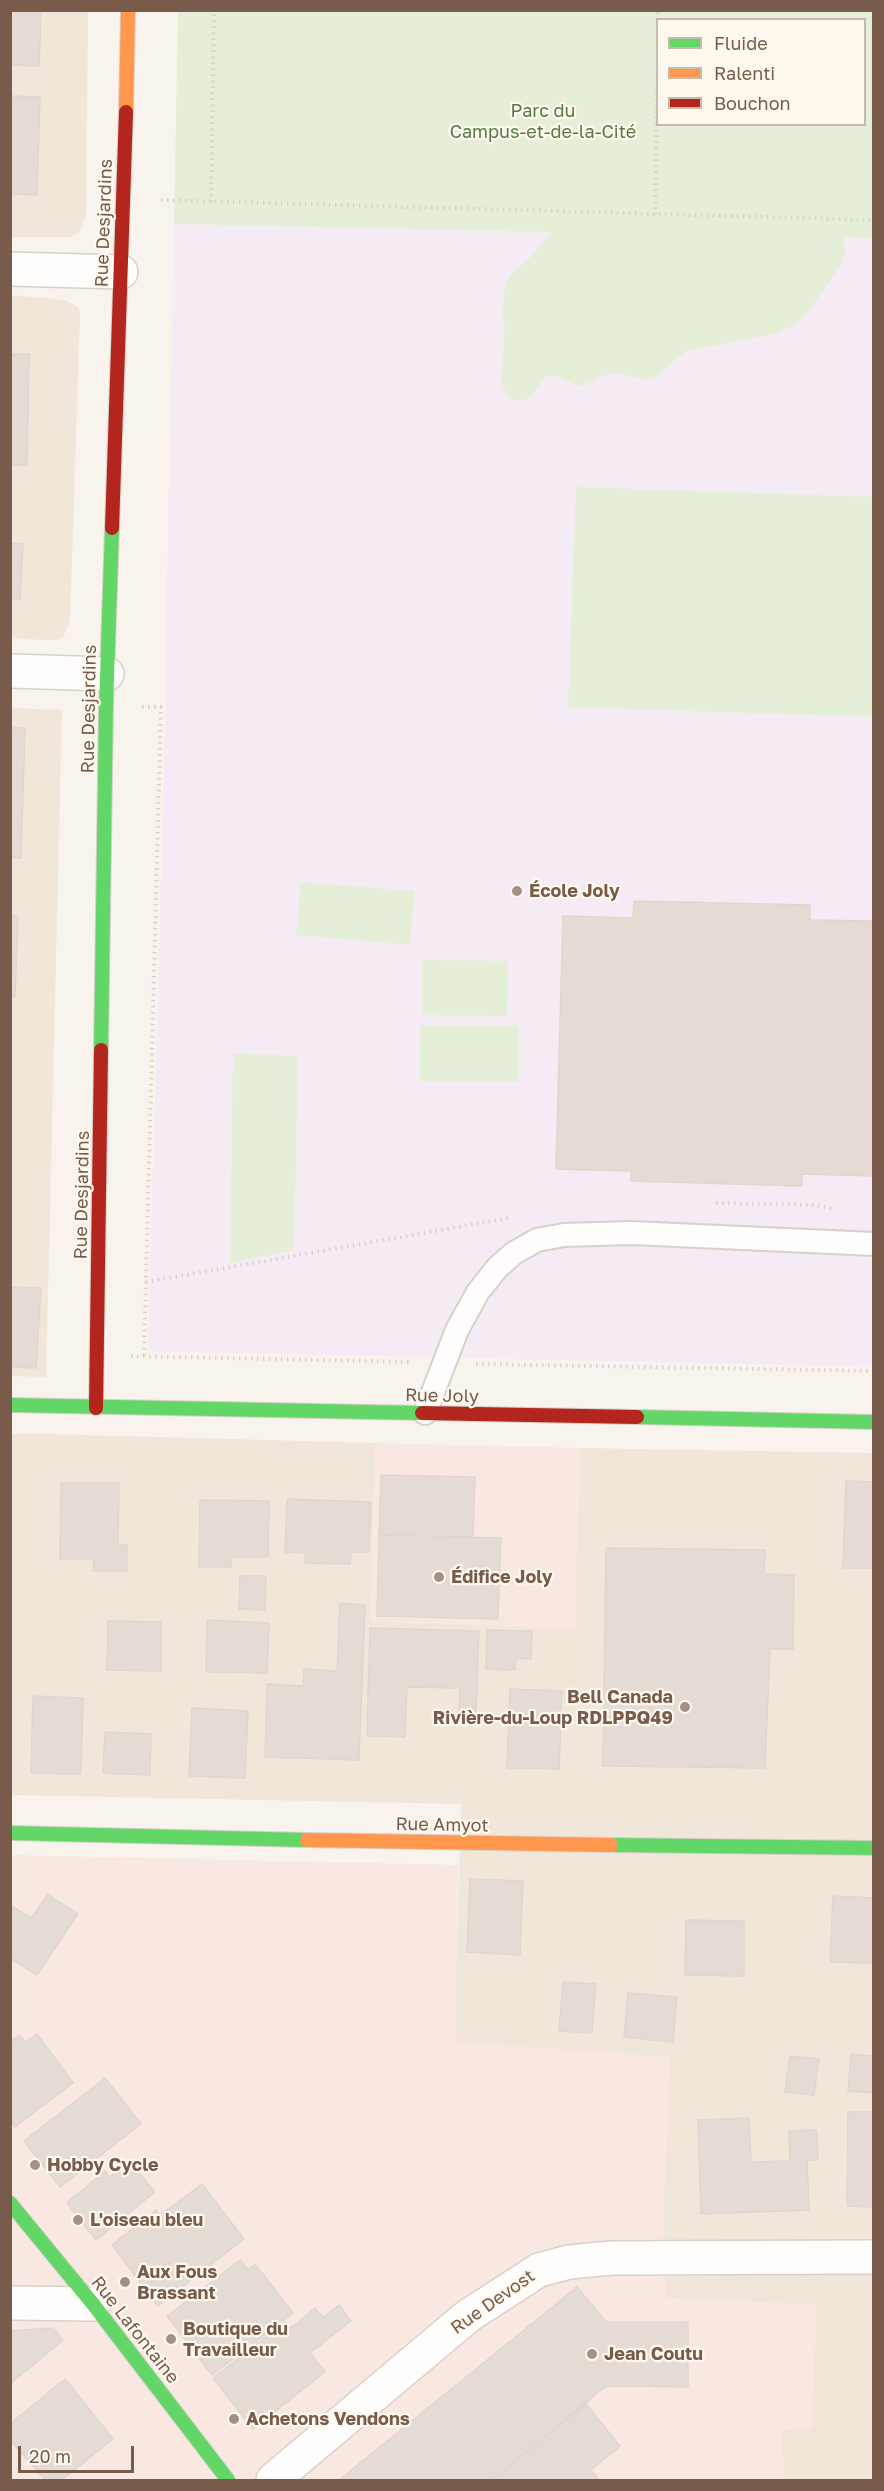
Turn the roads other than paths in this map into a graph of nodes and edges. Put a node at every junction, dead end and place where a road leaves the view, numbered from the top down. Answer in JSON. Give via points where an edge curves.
{"nodes":[{"id":1,"x":128,"y":10,"type":"edge"},
{"id":2,"x":10,"y":268,"type":"edge"},
{"id":3,"x":121,"y":272,"type":"junction"},
{"id":4,"x":10,"y":671,"type":"edge"},
{"id":5,"x":107,"y":674,"type":"junction"},
{"id":6,"x":873,"y":1244,"type":"edge"},
{"id":7,"x":10,"y":1405,"type":"edge"},
{"id":8,"x":96,"y":1408,"type":"junction"},
{"id":9,"x":425,"y":1413,"type":"junction"},
{"id":10,"x":873,"y":1422,"type":"edge"},
{"id":11,"x":10,"y":1833,"type":"edge"},
{"id":12,"x":873,"y":1848,"type":"edge"},
{"id":13,"x":10,"y":2203,"type":"edge"},
{"id":14,"x":873,"y":2257,"type":"edge"},
{"id":15,"x":10,"y":2303,"type":"edge"},
{"id":16,"x":93,"y":2304,"type":"junction"},
{"id":17,"x":228,"y":2481,"type":"edge"},
{"id":18,"x":273,"y":2481,"type":"edge"}],
"edges":[{"from":1,"to":3,"type":"street","name":"Rue Desjardins"},
{"from":2,"to":3,"type":"street"},
{"from":3,"to":5,"type":"street","name":"Rue Desjardins"},
{"from":4,"to":5,"type":"street"},
{"from":5,"to":8,"type":"street","name":"Rue Desjardins"},
{"from":6,"to":9,"type":"lane","via":[[632,1233],[564,1235],[537,1240],[514,1253],[478,1292],[457,1330]]},
{"from":7,"to":8,"type":"street","name":"Rue Joly"},
{"from":8,"to":9,"type":"street","name":"Rue Joly"},
{"from":9,"to":10,"type":"street","name":"Rue Joly"},
{"from":11,"to":12,"type":"street","name":"Rue Amyot","via":[[459,1844]]},
{"from":13,"to":16,"type":"street","name":"Rue Lafontaine"},
{"from":14,"to":18,"type":"street","name":"Rue Devost","via":[[612,2258],[538,2270],[468,2316]]},
{"from":15,"to":16,"type":"street"},
{"from":16,"to":17,"type":"street","name":"Rue Lafontaine"}]}
